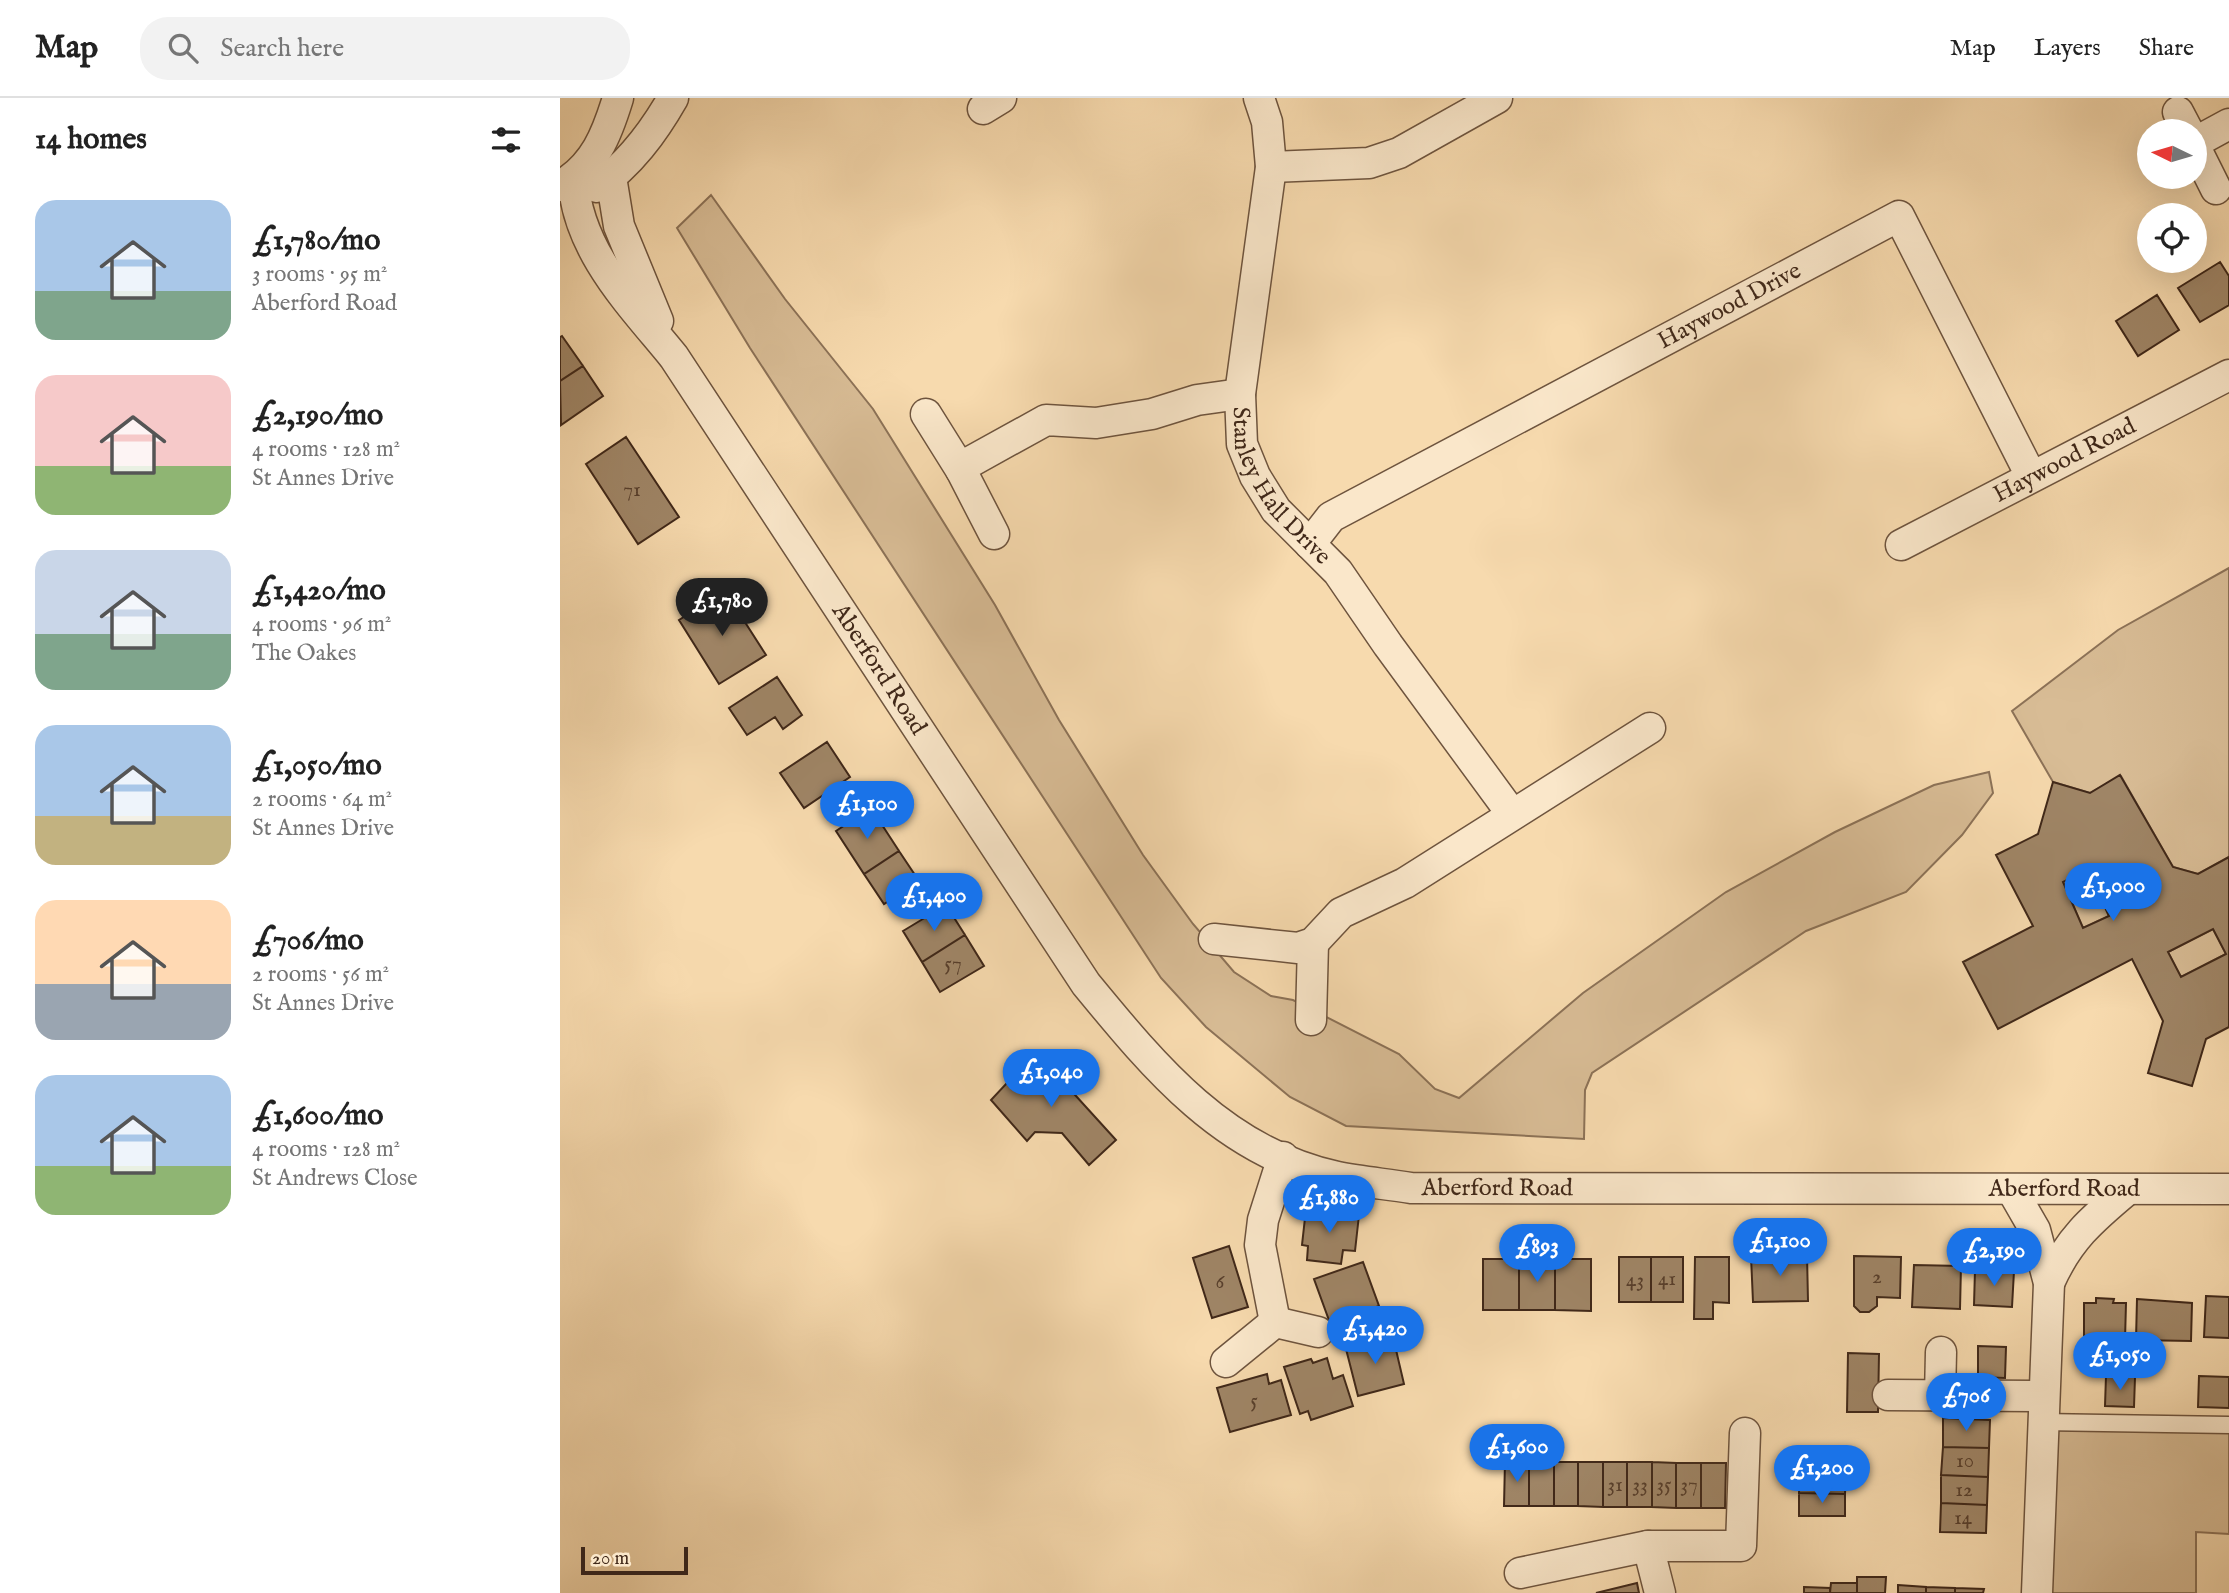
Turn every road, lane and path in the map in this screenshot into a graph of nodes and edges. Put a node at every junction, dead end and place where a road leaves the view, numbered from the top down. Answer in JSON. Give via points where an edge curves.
{"nodes":[{"id":1,"x":618,"y":98,"type":"edge"},
{"id":2,"x":673,"y":98,"type":"edge"},
{"id":3,"x":1259,"y":98,"type":"edge"},
{"id":4,"x":1497,"y":98,"type":"edge"},
{"id":5,"x":2229,"y":124,"type":"edge"},
{"id":6,"x":2207,"y":137,"type":"edge"},
{"id":7,"x":1272,"y":167,"type":"junction"},
{"id":8,"x":2207,"y":171,"type":"edge"},
{"id":9,"x":611,"y":177,"type":"junction"},
{"id":10,"x":567,"y":189,"type":"edge"},
{"id":11,"x":2216,"y":189,"type":"dead end"},
{"id":12,"x":674,"y":357,"type":"junction"},
{"id":13,"x":2229,"y":375,"type":"edge"},
{"id":14,"x":1240,"y":394,"type":"junction"},
{"id":15,"x":926,"y":414,"type":"dead end"},
{"id":16,"x":961,"y":470,"type":"junction"},
{"id":17,"x":2031,"y":476,"type":"junction"},
{"id":18,"x":994,"y":534,"type":"dead end"},
{"id":19,"x":1310,"y":544,"type":"junction"},
{"id":20,"x":1901,"y":545,"type":"dead end"},
{"id":21,"x":1650,"y":728,"type":"dead end"},
{"id":22,"x":1512,"y":814,"type":"junction"},
{"id":23,"x":1214,"y":939,"type":"dead end"},
{"id":24,"x":1313,"y":943,"type":"junction"},
{"id":25,"x":1311,"y":1020,"type":"dead end"},
{"id":26,"x":1283,"y":1157,"type":"junction"},
{"id":27,"x":2229,"y":1189,"type":"edge"},
{"id":28,"x":2012,"y":1190,"type":"junction"},
{"id":29,"x":2127,"y":1190,"type":"junction"},
{"id":30,"x":2049,"y":1283,"type":"junction"},
{"id":31,"x":1275,"y":1322,"type":"junction"},
{"id":32,"x":1318,"y":1332,"type":"dead end"},
{"id":33,"x":1941,"y":1352,"type":"dead end"},
{"id":34,"x":1226,"y":1362,"type":"dead end"},
{"id":35,"x":1888,"y":1395,"type":"dead end"},
{"id":36,"x":1940,"y":1396,"type":"junction"},
{"id":37,"x":2042,"y":1409,"type":"junction"},
{"id":38,"x":2229,"y":1425,"type":"edge"},
{"id":39,"x":1745,"y":1433,"type":"dead end"},
{"id":40,"x":1648,"y":1546,"type":"junction"},
{"id":41,"x":1520,"y":1573,"type":"dead end"},
{"id":42,"x":1660,"y":1593,"type":"edge"},
{"id":43,"x":2038,"y":1593,"type":"edge"}],
"edges":[{"from":1,"to":10,"type":"street","via":[[604,144]]},
{"from":2,"to":9,"type":"street","via":[[653,132]]},
{"from":3,"to":7,"type":"street","name":"Stanley Hall Drive"},
{"from":4,"to":7,"type":"street","via":[[1399,153],[1369,163]]},
{"from":5,"to":6,"type":"street"},
{"from":7,"to":14,"type":"street","name":"Stanley Hall Drive"},
{"from":8,"to":11,"type":"street"},
{"from":9,"to":10,"type":"street","via":[[595,188]]},
{"from":9,"to":12,"type":"street","via":[[619,226]]},
{"from":10,"to":12,"type":"street","via":[[598,260]]},
{"from":12,"to":26,"type":"street","name":"Aberford Road","via":[[1086,984],[1161,1073],[1200,1109],[1252,1144]]},
{"from":13,"to":17,"type":"street","name":"Haywood Road"},
{"from":14,"to":16,"type":"street","via":[[1096,424],[1046,420]]},
{"from":14,"to":19,"type":"street","name":"Stanley Hall Drive","via":[[1242,444],[1255,476],[1276,510]]},
{"from":15,"to":16,"type":"street"},
{"from":16,"to":18,"type":"street"},
{"from":17,"to":19,"type":"street","name":"Haywood Drive","via":[[1899,216],[1331,517]]},
{"from":17,"to":20,"type":"street","name":"Haywood Road"},
{"from":19,"to":22,"type":"street","name":"Stanley Hall Drive","via":[[1338,572]]},
{"from":21,"to":22,"type":"street"},
{"from":22,"to":24,"type":"street","via":[[1405,883],[1341,913]]},
{"from":23,"to":24,"type":"street","via":[[1298,948]]},
{"from":24,"to":25,"type":"street"},
{"from":26,"to":28,"type":"street","name":"Aberford Road","via":[[1335,1176],[1411,1188]]},
{"from":26,"to":31,"type":"street","via":[[1259,1245]]},
{"from":27,"to":29,"type":"street","name":"Aberford Road"},
{"from":28,"to":29,"type":"street","name":"Aberford Road"},
{"from":28,"to":30,"type":"street","via":[[2035,1230]]},
{"from":29,"to":30,"type":"street","via":[[2082,1229],[2062,1254]]},
{"from":30,"to":37,"type":"street"},
{"from":31,"to":32,"type":"street"},
{"from":31,"to":34,"type":"street"},
{"from":33,"to":36,"type":"street"},
{"from":35,"to":36,"type":"street"},
{"from":36,"to":37,"type":"street"},
{"from":37,"to":38,"type":"lane"},
{"from":37,"to":43,"type":"street"},
{"from":39,"to":40,"type":"street","via":[[1741,1546]]},
{"from":40,"to":41,"type":"street"},
{"from":40,"to":42,"type":"street"}]}
